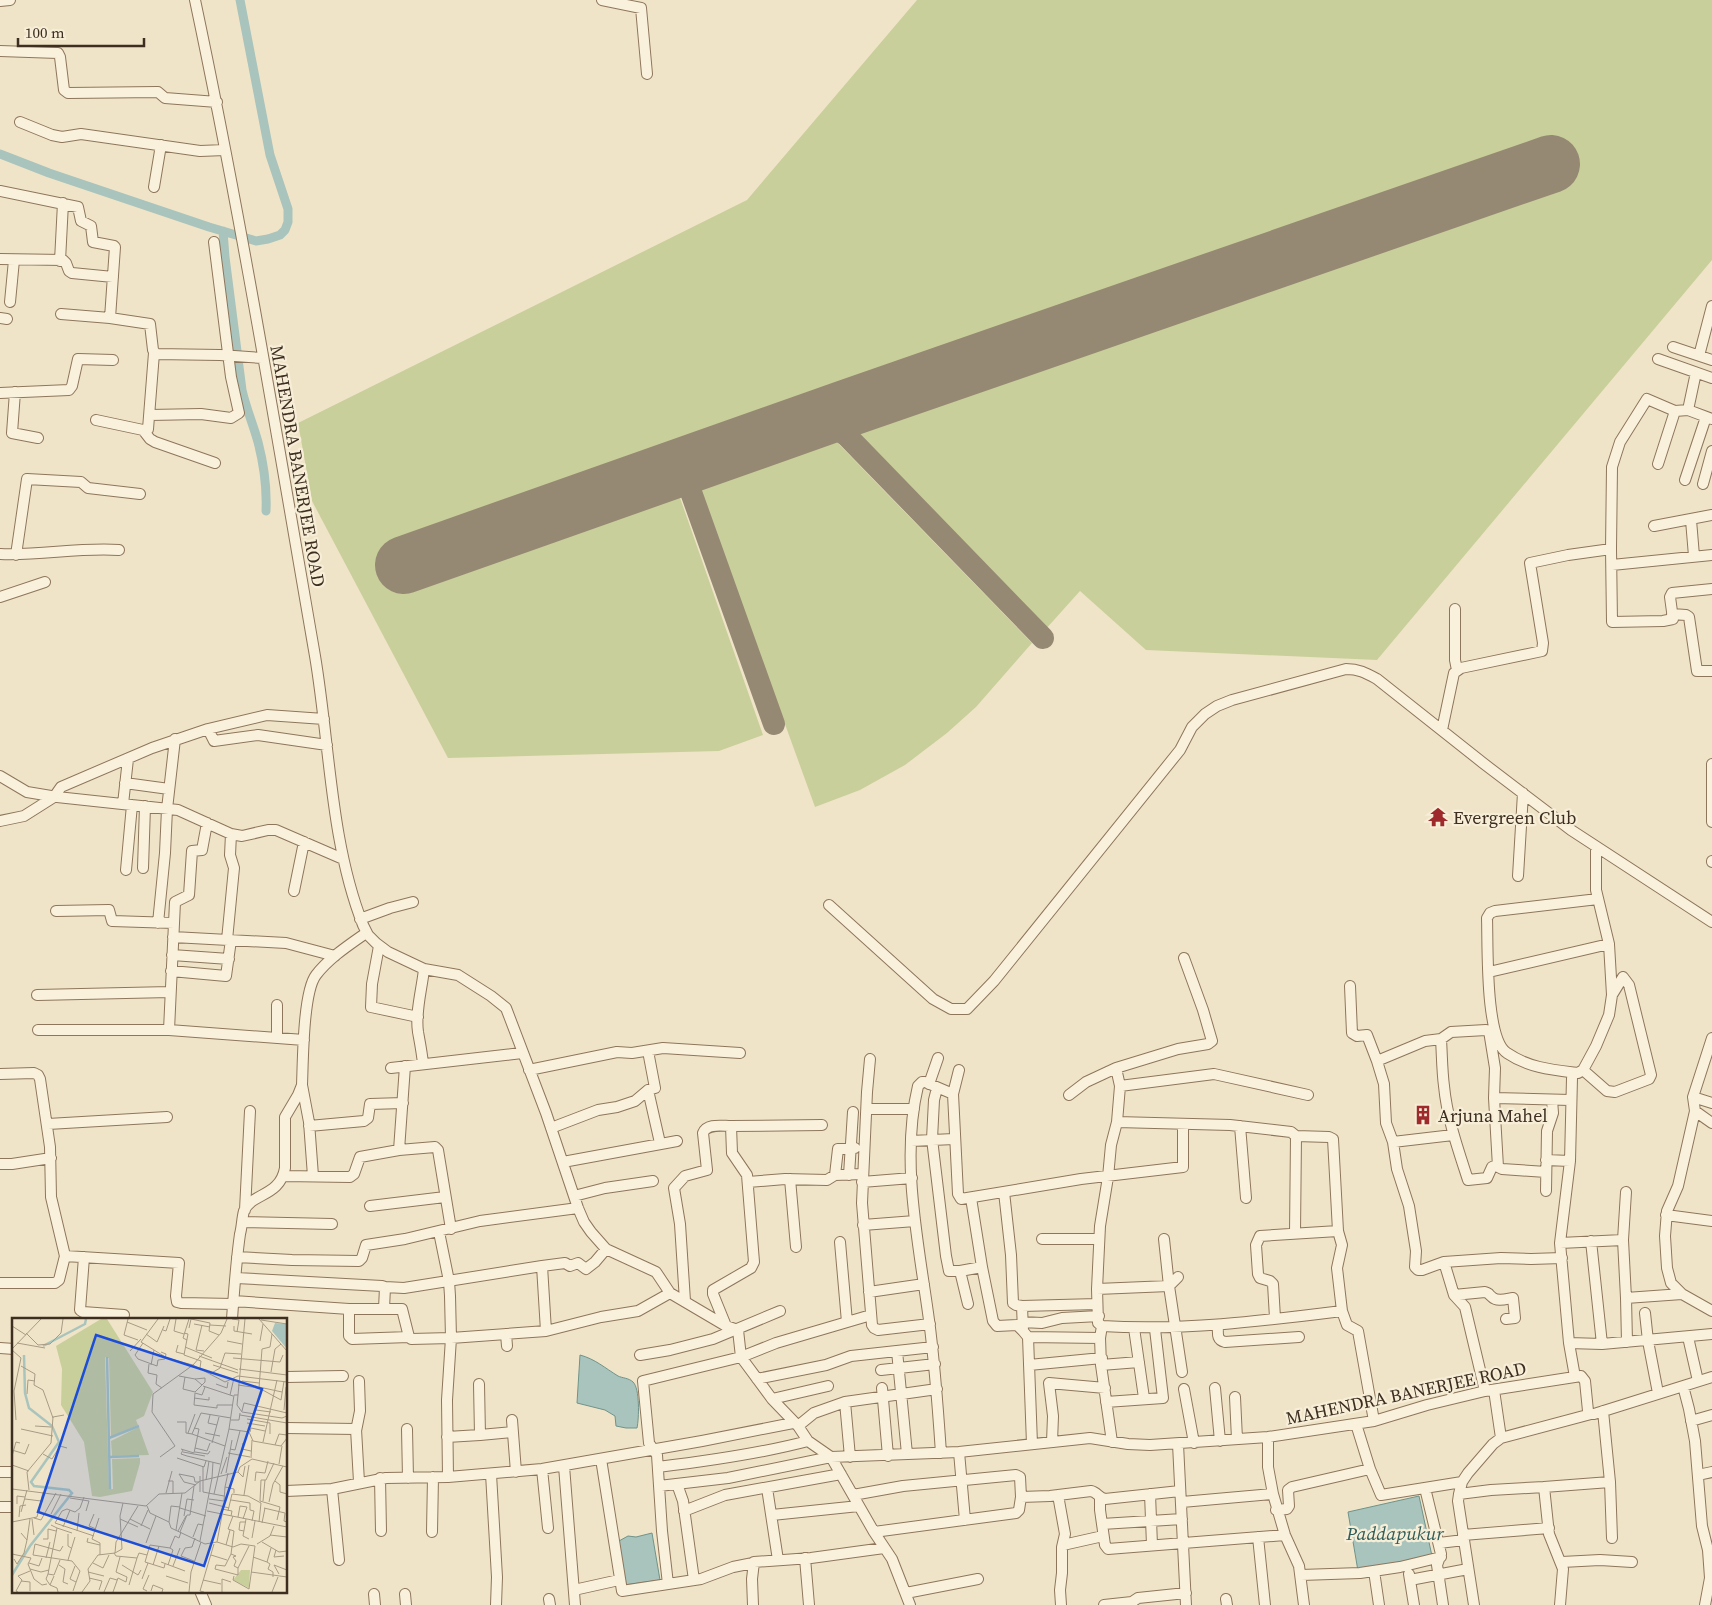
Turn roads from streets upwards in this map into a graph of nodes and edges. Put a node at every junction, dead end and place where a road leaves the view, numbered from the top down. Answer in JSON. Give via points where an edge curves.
{"nodes":[{"id":1,"x":10,"y":0,"type":"edge"},
{"id":2,"x":195,"y":0,"type":"edge"},
{"id":3,"x":602,"y":0,"type":"edge"},
{"id":4,"x":0,"y":1,"type":"edge"},
{"id":5,"x":0,"y":50,"type":"edge"},
{"id":6,"x":647,"y":74,"type":"dead end"},
{"id":7,"x":217,"y":102,"type":"junction"},
{"id":8,"x":20,"y":122,"type":"dead end"},
{"id":9,"x":161,"y":145,"type":"junction"},
{"id":10,"x":225,"y":150,"type":"junction"},
{"id":11,"x":154,"y":187,"type":"dead end"},
{"id":12,"x":0,"y":191,"type":"edge"},
{"id":13,"x":63,"y":203,"type":"junction"},
{"id":14,"x":214,"y":242,"type":"dead end"},
{"id":15,"x":0,"y":259,"type":"edge"},
{"id":16,"x":14,"y":260,"type":"junction"},
{"id":17,"x":60,"y":260,"type":"junction"},
{"id":18,"x":113,"y":277,"type":"junction"},
{"id":19,"x":10,"y":302,"type":"dead end"},
{"id":20,"x":1712,"y":306,"type":"edge"},
{"id":21,"x":61,"y":314,"type":"dead end"},
{"id":22,"x":110,"y":318,"type":"junction"},
{"id":23,"x":1673,"y":347,"type":"dead end"},
{"id":24,"x":1700,"y":352,"type":"dead end"},
{"id":25,"x":154,"y":353,"type":"junction"},
{"id":26,"x":230,"y":355,"type":"junction"},
{"id":27,"x":262,"y":358,"type":"junction"},
{"id":28,"x":1658,"y":359,"type":"dead end"},
{"id":29,"x":113,"y":360,"type":"dead end"},
{"id":30,"x":1712,"y":360,"type":"edge"},
{"id":31,"x":1695,"y":377,"type":"dead end"},
{"id":32,"x":1712,"y":378,"type":"edge"},
{"id":33,"x":15,"y":392,"type":"junction"},
{"id":34,"x":0,"y":393,"type":"edge"},
{"id":35,"x":1688,"y":410,"type":"junction"},
{"id":36,"x":1675,"y":411,"type":"junction"},
{"id":37,"x":150,"y":415,"type":"junction"},
{"id":38,"x":1709,"y":418,"type":"edge"},
{"id":39,"x":96,"y":420,"type":"dead end"},
{"id":40,"x":143,"y":430,"type":"junction"},
{"id":41,"x":0,"y":432,"type":"edge"},
{"id":42,"x":13,"y":434,"type":"junction"},
{"id":43,"x":38,"y":438,"type":"dead end"},
{"id":44,"x":1712,"y":451,"type":"edge"},
{"id":45,"x":215,"y":464,"type":"dead end"},
{"id":46,"x":1658,"y":464,"type":"dead end"},
{"id":47,"x":1685,"y":480,"type":"dead end"},
{"id":48,"x":1703,"y":484,"type":"dead end"},
{"id":49,"x":140,"y":494,"type":"dead end"},
{"id":50,"x":1712,"y":515,"type":"edge"},
{"id":51,"x":1691,"y":520,"type":"junction"},
{"id":52,"x":1654,"y":526,"type":"dead end"},
{"id":53,"x":1611,"y":549,"type":"junction"},
{"id":54,"x":119,"y":550,"type":"dead end"},
{"id":55,"x":0,"y":554,"type":"edge"},
{"id":56,"x":16,"y":555,"type":"junction"},
{"id":57,"x":1712,"y":555,"type":"edge"},
{"id":58,"x":1694,"y":556,"type":"junction"},
{"id":59,"x":1612,"y":565,"type":"junction"},
{"id":60,"x":45,"y":582,"type":"dead end"},
{"id":61,"x":1712,"y":589,"type":"edge"},
{"id":62,"x":0,"y":598,"type":"edge"},
{"id":63,"x":1455,"y":609,"type":"dead end"},
{"id":64,"x":1672,"y":614,"type":"junction"},
{"id":65,"x":1457,"y":670,"type":"junction"},
{"id":66,"x":1712,"y":672,"type":"edge"},
{"id":67,"x":324,"y":719,"type":"junction"},
{"id":68,"x":208,"y":729,"type":"junction"},
{"id":69,"x":1442,"y":730,"type":"junction"},
{"id":70,"x":175,"y":740,"type":"junction"},
{"id":71,"x":327,"y":745,"type":"junction"},
{"id":72,"x":128,"y":759,"type":"junction"},
{"id":73,"x":1712,"y":764,"type":"edge"},
{"id":74,"x":0,"y":776,"type":"edge"},
{"id":75,"x":125,"y":783,"type":"junction"},
{"id":76,"x":170,"y":789,"type":"junction"},
{"id":77,"x":1523,"y":793,"type":"junction"},
{"id":78,"x":54,"y":796,"type":"junction"},
{"id":79,"x":127,"y":804,"type":"junction"},
{"id":80,"x":145,"y":806,"type":"junction"},
{"id":81,"x":167,"y":809,"type":"junction"},
{"id":82,"x":0,"y":820,"type":"edge"},
{"id":83,"x":1712,"y":822,"type":"edge"},
{"id":84,"x":207,"y":823,"type":"junction"},
{"id":85,"x":232,"y":834,"type":"junction"},
{"id":86,"x":304,"y":842,"type":"junction"},
{"id":87,"x":1596,"y":847,"type":"junction"},
{"id":88,"x":343,"y":859,"type":"junction"},
{"id":89,"x":143,"y":868,"type":"dead end"},
{"id":90,"x":126,"y":870,"type":"dead end"},
{"id":91,"x":1518,"y":876,"type":"dead end"},
{"id":92,"x":294,"y":891,"type":"dead end"},
{"id":93,"x":1598,"y":899,"type":"junction"},
{"id":94,"x":413,"y":902,"type":"dead end"},
{"id":95,"x":829,"y":905,"type":"dead end"},
{"id":96,"x":56,"y":911,"type":"dead end"},
{"id":97,"x":360,"y":919,"type":"junction"},
{"id":98,"x":1712,"y":922,"type":"edge"},
{"id":99,"x":158,"y":923,"type":"junction"},
{"id":100,"x":174,"y":924,"type":"junction"},
{"id":101,"x":367,"y":934,"type":"junction"},
{"id":102,"x":173,"y":937,"type":"junction"},
{"id":103,"x":229,"y":940,"type":"junction"},
{"id":104,"x":1609,"y":944,"type":"junction"},
{"id":105,"x":380,"y":946,"type":"junction"},
{"id":106,"x":172,"y":955,"type":"junction"},
{"id":107,"x":336,"y":956,"type":"junction"},
{"id":108,"x":1184,"y":958,"type":"dead end"},
{"id":109,"x":230,"y":959,"type":"junction"},
{"id":110,"x":424,"y":969,"type":"junction"},
{"id":111,"x":171,"y":971,"type":"junction"},
{"id":112,"x":1489,"y":972,"type":"junction"},
{"id":113,"x":1350,"y":986,"type":"dead end"},
{"id":114,"x":170,"y":992,"type":"junction"},
{"id":115,"x":36,"y":995,"type":"dead end"},
{"id":116,"x":1612,"y":995,"type":"junction"},
{"id":117,"x":277,"y":1005,"type":"dead end"},
{"id":118,"x":418,"y":1017,"type":"junction"},
{"id":119,"x":38,"y":1030,"type":"dead end"},
{"id":120,"x":168,"y":1030,"type":"junction"},
{"id":121,"x":277,"y":1038,"type":"junction"},
{"id":122,"x":1712,"y":1038,"type":"edge"},
{"id":123,"x":1441,"y":1039,"type":"junction"},
{"id":124,"x":304,"y":1040,"type":"junction"},
{"id":125,"x":648,"y":1051,"type":"junction"},
{"id":126,"x":522,"y":1053,"type":"junction"},
{"id":127,"x":740,"y":1053,"type":"dead end"},
{"id":128,"x":938,"y":1058,"type":"dead end"},
{"id":129,"x":870,"y":1059,"type":"dead end"},
{"id":130,"x":1377,"y":1061,"type":"junction"},
{"id":131,"x":423,"y":1064,"type":"junction"},
{"id":132,"x":405,"y":1066,"type":"junction"},
{"id":133,"x":391,"y":1068,"type":"dead end"},
{"id":134,"x":1116,"y":1068,"type":"junction"},
{"id":135,"x":529,"y":1070,"type":"junction"},
{"id":136,"x":959,"y":1070,"type":"dead end"},
{"id":137,"x":1583,"y":1070,"type":"junction"},
{"id":138,"x":0,"y":1074,"type":"edge"},
{"id":139,"x":1572,"y":1078,"type":"dead end"},
{"id":140,"x":302,"y":1085,"type":"junction"},
{"id":141,"x":933,"y":1086,"type":"junction"},
{"id":142,"x":1120,"y":1086,"type":"junction"},
{"id":143,"x":648,"y":1090,"type":"junction"},
{"id":144,"x":953,"y":1094,"type":"junction"},
{"id":145,"x":1308,"y":1095,"type":"dead end"},
{"id":146,"x":1069,"y":1096,"type":"dead end"},
{"id":147,"x":1693,"y":1097,"type":"junction"},
{"id":148,"x":1494,"y":1098,"type":"junction"},
{"id":149,"x":1552,"y":1100,"type":"junction"},
{"id":150,"x":1570,"y":1100,"type":"junction"},
{"id":151,"x":403,"y":1103,"type":"junction"},
{"id":152,"x":1712,"y":1103,"type":"edge"},
{"id":153,"x":866,"y":1109,"type":"junction"},
{"id":154,"x":914,"y":1109,"type":"junction"},
{"id":155,"x":250,"y":1111,"type":"dead end"},
{"id":156,"x":1696,"y":1111,"type":"junction"},
{"id":157,"x":853,"y":1112,"type":"dead end"},
{"id":158,"x":167,"y":1117,"type":"dead end"},
{"id":159,"x":1117,"y":1122,"type":"junction"},
{"id":160,"x":48,"y":1124,"type":"junction"},
{"id":161,"x":1183,"y":1124,"type":"junction"},
{"id":162,"x":1712,"y":1124,"type":"edge"},
{"id":163,"x":822,"y":1125,"type":"dead end"},
{"id":164,"x":309,"y":1126,"type":"junction"},
{"id":165,"x":731,"y":1126,"type":"junction"},
{"id":166,"x":1240,"y":1126,"type":"junction"},
{"id":167,"x":551,"y":1128,"type":"junction"},
{"id":168,"x":1453,"y":1135,"type":"junction"},
{"id":169,"x":1296,"y":1136,"type":"junction"},
{"id":170,"x":954,"y":1138,"type":"junction"},
{"id":171,"x":932,"y":1139,"type":"junction"},
{"id":172,"x":677,"y":1141,"type":"dead end"},
{"id":173,"x":911,"y":1141,"type":"junction"},
{"id":174,"x":1393,"y":1142,"type":"junction"},
{"id":175,"x":660,"y":1143,"type":"junction"},
{"id":176,"x":850,"y":1148,"type":"junction"},
{"id":177,"x":864,"y":1148,"type":"junction"},
{"id":178,"x":399,"y":1150,"type":"junction"},
{"id":179,"x":51,"y":1158,"type":"junction"},
{"id":180,"x":1546,"y":1160,"type":"junction"},
{"id":181,"x":1570,"y":1161,"type":"junction"},
{"id":182,"x":563,"y":1162,"type":"junction"},
{"id":183,"x":0,"y":1164,"type":"edge"},
{"id":184,"x":1497,"y":1164,"type":"junction"},
{"id":185,"x":1546,"y":1172,"type":"junction"},
{"id":186,"x":835,"y":1175,"type":"junction"},
{"id":187,"x":849,"y":1175,"type":"junction"},
{"id":188,"x":284,"y":1176,"type":"junction"},
{"id":189,"x":313,"y":1176,"type":"junction"},
{"id":190,"x":1108,"y":1177,"type":"junction"},
{"id":191,"x":862,"y":1178,"type":"junction"},
{"id":192,"x":912,"y":1178,"type":"junction"},
{"id":193,"x":790,"y":1179,"type":"junction"},
{"id":194,"x":653,"y":1181,"type":"dead end"},
{"id":195,"x":748,"y":1182,"type":"junction"},
{"id":196,"x":1546,"y":1191,"type":"dead end"},
{"id":197,"x":1004,"y":1192,"type":"junction"},
{"id":198,"x":1626,"y":1192,"type":"dead end"},
{"id":199,"x":574,"y":1196,"type":"junction"},
{"id":200,"x":446,"y":1197,"type":"junction"},
{"id":201,"x":971,"y":1198,"type":"junction"},
{"id":202,"x":1246,"y":1198,"type":"dead end"},
{"id":203,"x":370,"y":1206,"type":"dead end"},
{"id":204,"x":578,"y":1208,"type":"junction"},
{"id":205,"x":244,"y":1210,"type":"junction"},
{"id":206,"x":1666,"y":1216,"type":"junction"},
{"id":207,"x":915,"y":1221,"type":"junction"},
{"id":208,"x":1712,"y":1221,"type":"edge"},
{"id":209,"x":242,"y":1222,"type":"junction"},
{"id":210,"x":332,"y":1224,"type":"dead end"},
{"id":211,"x":863,"y":1225,"type":"junction"},
{"id":212,"x":451,"y":1229,"type":"junction"},
{"id":213,"x":1338,"y":1231,"type":"junction"},
{"id":214,"x":437,"y":1232,"type":"junction"},
{"id":215,"x":1296,"y":1233,"type":"junction"},
{"id":216,"x":1164,"y":1238,"type":"dead end"},
{"id":217,"x":1042,"y":1239,"type":"dead end"},
{"id":218,"x":1099,"y":1239,"type":"junction"},
{"id":219,"x":1623,"y":1240,"type":"junction"},
{"id":220,"x":1591,"y":1241,"type":"junction"},
{"id":221,"x":840,"y":1242,"type":"dead end"},
{"id":222,"x":1560,"y":1243,"type":"junction"},
{"id":223,"x":796,"y":1247,"type":"dead end"},
{"id":224,"x":606,"y":1249,"type":"junction"},
{"id":225,"x":65,"y":1256,"type":"junction"},
{"id":226,"x":84,"y":1257,"type":"junction"},
{"id":227,"x":237,"y":1257,"type":"junction"},
{"id":228,"x":1562,"y":1258,"type":"junction"},
{"id":229,"x":1444,"y":1262,"type":"junction"},
{"id":230,"x":542,"y":1266,"type":"junction"},
{"id":231,"x":982,"y":1267,"type":"junction"},
{"id":232,"x":960,"y":1271,"type":"junction"},
{"id":233,"x":1178,"y":1277,"type":"dead end"},
{"id":234,"x":236,"y":1278,"type":"junction"},
{"id":235,"x":449,"y":1282,"type":"junction"},
{"id":236,"x":0,"y":1284,"type":"edge"},
{"id":237,"x":924,"y":1284,"type":"junction"},
{"id":238,"x":1168,"y":1286,"type":"junction"},
{"id":239,"x":385,"y":1287,"type":"junction"},
{"id":240,"x":1097,"y":1289,"type":"junction"},
{"id":241,"x":869,"y":1292,"type":"junction"},
{"id":242,"x":670,"y":1293,"type":"junction"},
{"id":243,"x":1682,"y":1294,"type":"junction"},
{"id":244,"x":1454,"y":1295,"type":"junction"},
{"id":245,"x":1626,"y":1298,"type":"junction"},
{"id":246,"x":685,"y":1301,"type":"junction"},
{"id":247,"x":234,"y":1302,"type":"junction"},
{"id":248,"x":968,"y":1304,"type":"dead end"},
{"id":249,"x":1098,"y":1304,"type":"junction"},
{"id":250,"x":1022,"y":1306,"type":"junction"},
{"id":251,"x":349,"y":1309,"type":"junction"},
{"id":252,"x":384,"y":1309,"type":"junction"},
{"id":253,"x":780,"y":1310,"type":"dead end"},
{"id":254,"x":1712,"y":1310,"type":"edge"},
{"id":255,"x":1342,"y":1311,"type":"junction"},
{"id":256,"x":1645,"y":1313,"type":"dead end"},
{"id":257,"x":124,"y":1315,"type":"dead end"},
{"id":258,"x":871,"y":1315,"type":"junction"},
{"id":259,"x":1099,"y":1316,"type":"junction"},
{"id":260,"x":232,"y":1318,"type":"edge"},
{"id":261,"x":1275,"y":1318,"type":"junction"},
{"id":262,"x":1506,"y":1319,"type":"dead end"},
{"id":263,"x":847,"y":1322,"type":"junction"},
{"id":264,"x":930,"y":1324,"type":"junction"},
{"id":265,"x":1218,"y":1325,"type":"junction"},
{"id":266,"x":726,"y":1326,"type":"junction"},
{"id":267,"x":1102,"y":1326,"type":"junction"},
{"id":268,"x":1134,"y":1328,"type":"junction"},
{"id":269,"x":1176,"y":1328,"type":"junction"},
{"id":270,"x":1154,"y":1329,"type":"junction"},
{"id":271,"x":738,"y":1330,"type":"junction"},
{"id":272,"x":1024,"y":1330,"type":"junction"},
{"id":273,"x":546,"y":1331,"type":"junction"},
{"id":274,"x":506,"y":1334,"type":"junction"},
{"id":275,"x":1712,"y":1334,"type":"edge"},
{"id":276,"x":409,"y":1337,"type":"junction"},
{"id":277,"x":1299,"y":1337,"type":"dead end"},
{"id":278,"x":1688,"y":1337,"type":"junction"},
{"id":279,"x":451,"y":1338,"type":"junction"},
{"id":280,"x":1100,"y":1338,"type":"junction"},
{"id":281,"x":1648,"y":1341,"type":"junction"},
{"id":282,"x":1627,"y":1342,"type":"junction"},
{"id":283,"x":1569,"y":1343,"type":"junction"},
{"id":284,"x":1602,"y":1344,"type":"junction"},
{"id":285,"x":507,"y":1346,"type":"dead end"},
{"id":286,"x":933,"y":1347,"type":"junction"},
{"id":287,"x":896,"y":1351,"type":"junction"},
{"id":288,"x":640,"y":1354,"type":"dead end"},
{"id":289,"x":741,"y":1357,"type":"junction"},
{"id":290,"x":1102,"y":1362,"type":"junction"},
{"id":291,"x":1139,"y":1362,"type":"junction"},
{"id":292,"x":935,"y":1364,"type":"junction"},
{"id":293,"x":1029,"y":1365,"type":"junction"},
{"id":294,"x":899,"y":1368,"type":"junction"},
{"id":295,"x":881,"y":1370,"type":"dead end"},
{"id":296,"x":1182,"y":1372,"type":"dead end"},
{"id":297,"x":344,"y":1376,"type":"dead end"},
{"id":298,"x":288,"y":1377,"type":"edge"},
{"id":299,"x":1712,"y":1377,"type":"edge"},
{"id":300,"x":1575,"y":1378,"type":"junction"},
{"id":301,"x":757,"y":1379,"type":"junction"},
{"id":302,"x":359,"y":1381,"type":"dead end"},
{"id":303,"x":1698,"y":1381,"type":"junction"},
{"id":304,"x":479,"y":1384,"type":"dead end"},
{"id":305,"x":828,"y":1386,"type":"dead end"},
{"id":306,"x":1682,"y":1386,"type":"junction"},
{"id":307,"x":1105,"y":1388,"type":"junction"},
{"id":308,"x":1215,"y":1388,"type":"dead end"},
{"id":309,"x":937,"y":1389,"type":"junction"},
{"id":310,"x":1184,"y":1389,"type":"dead end"},
{"id":311,"x":1490,"y":1390,"type":"junction"},
{"id":312,"x":883,"y":1393,"type":"junction"},
{"id":313,"x":1658,"y":1393,"type":"junction"},
{"id":314,"x":902,"y":1395,"type":"junction"},
{"id":315,"x":1235,"y":1397,"type":"dead end"},
{"id":316,"x":772,"y":1398,"type":"junction"},
{"id":317,"x":1144,"y":1398,"type":"junction"},
{"id":318,"x":845,"y":1402,"type":"junction"},
{"id":319,"x":1106,"y":1402,"type":"junction"},
{"id":320,"x":1603,"y":1411,"type":"junction"},
{"id":321,"x":1591,"y":1414,"type":"junction"},
{"id":322,"x":1712,"y":1415,"type":"edge"},
{"id":323,"x":512,"y":1420,"type":"dead end"},
{"id":324,"x":1374,"y":1420,"type":"junction"},
{"id":325,"x":1691,"y":1421,"type":"junction"},
{"id":326,"x":795,"y":1424,"type":"junction"},
{"id":327,"x":1356,"y":1424,"type":"junction"},
{"id":328,"x":288,"y":1428,"type":"edge"},
{"id":329,"x":407,"y":1429,"type":"dead end"},
{"id":330,"x":356,"y":1431,"type":"junction"},
{"id":331,"x":512,"y":1432,"type":"junction"},
{"id":332,"x":480,"y":1435,"type":"junction"},
{"id":333,"x":447,"y":1437,"type":"junction"},
{"id":334,"x":1268,"y":1437,"type":"junction"},
{"id":335,"x":1501,"y":1438,"type":"junction"},
{"id":336,"x":1237,"y":1439,"type":"junction"},
{"id":337,"x":1220,"y":1440,"type":"junction"},
{"id":338,"x":808,"y":1441,"type":"junction"},
{"id":339,"x":1052,"y":1442,"type":"junction"},
{"id":340,"x":1112,"y":1442,"type":"junction"},
{"id":341,"x":1194,"y":1443,"type":"junction"},
{"id":342,"x":1032,"y":1444,"type":"junction"},
{"id":343,"x":1178,"y":1444,"type":"junction"},
{"id":344,"x":654,"y":1449,"type":"junction"},
{"id":345,"x":959,"y":1452,"type":"junction"},
{"id":346,"x":941,"y":1453,"type":"junction"},
{"id":347,"x":907,"y":1454,"type":"junction"},
{"id":348,"x":888,"y":1456,"type":"junction"},
{"id":349,"x":831,"y":1457,"type":"junction"},
{"id":350,"x":850,"y":1457,"type":"junction"},
{"id":351,"x":601,"y":1458,"type":"junction"},
{"id":352,"x":564,"y":1466,"type":"junction"},
{"id":353,"x":658,"y":1467,"type":"junction"},
{"id":354,"x":1370,"y":1468,"type":"junction"},
{"id":355,"x":542,"y":1469,"type":"junction"},
{"id":356,"x":516,"y":1472,"type":"junction"},
{"id":357,"x":1712,"y":1472,"type":"edge"},
{"id":358,"x":494,"y":1474,"type":"junction"},
{"id":359,"x":841,"y":1474,"type":"junction"},
{"id":360,"x":1698,"y":1475,"type":"junction"},
{"id":361,"x":441,"y":1477,"type":"junction"},
{"id":362,"x":380,"y":1478,"type":"junction"},
{"id":363,"x":408,"y":1478,"type":"junction"},
{"id":364,"x":962,"y":1481,"type":"junction"},
{"id":365,"x":359,"y":1482,"type":"junction"},
{"id":366,"x":1462,"y":1482,"type":"junction"},
{"id":367,"x":1610,"y":1482,"type":"junction"},
{"id":368,"x":677,"y":1484,"type":"junction"},
{"id":369,"x":659,"y":1486,"type":"junction"},
{"id":370,"x":1544,"y":1487,"type":"junction"},
{"id":371,"x":332,"y":1488,"type":"junction"},
{"id":372,"x":768,"y":1488,"type":"junction"},
{"id":373,"x":1425,"y":1488,"type":"junction"},
{"id":374,"x":288,"y":1490,"type":"edge"},
{"id":375,"x":1180,"y":1491,"type":"junction"},
{"id":376,"x":1150,"y":1494,"type":"junction"},
{"id":377,"x":1272,"y":1494,"type":"junction"},
{"id":378,"x":1459,"y":1494,"type":"junction"},
{"id":379,"x":853,"y":1495,"type":"junction"},
{"id":380,"x":1058,"y":1495,"type":"junction"},
{"id":381,"x":1021,"y":1497,"type":"junction"},
{"id":382,"x":1100,"y":1498,"type":"junction"},
{"id":383,"x":1182,"y":1502,"type":"junction"},
{"id":384,"x":859,"y":1506,"type":"junction"},
{"id":385,"x":1276,"y":1510,"type":"junction"},
{"id":386,"x":684,"y":1511,"type":"junction"},
{"id":387,"x":772,"y":1515,"type":"junction"},
{"id":388,"x":1182,"y":1519,"type":"junction"},
{"id":389,"x":965,"y":1520,"type":"junction"},
{"id":390,"x":1151,"y":1521,"type":"junction"},
{"id":391,"x":1102,"y":1524,"type":"junction"},
{"id":392,"x":548,"y":1528,"type":"dead end"},
{"id":393,"x":1549,"y":1528,"type":"junction"},
{"id":394,"x":381,"y":1531,"type":"dead end"},
{"id":395,"x":432,"y":1532,"type":"dead end"},
{"id":396,"x":874,"y":1532,"type":"junction"},
{"id":397,"x":1285,"y":1535,"type":"junction"},
{"id":398,"x":1104,"y":1536,"type":"junction"},
{"id":399,"x":1258,"y":1537,"type":"junction"},
{"id":400,"x":1463,"y":1538,"type":"junction"},
{"id":401,"x":1612,"y":1538,"type":"dead end"},
{"id":402,"x":1063,"y":1544,"type":"junction"},
{"id":403,"x":1183,"y":1544,"type":"junction"},
{"id":404,"x":1439,"y":1544,"type":"junction"},
{"id":405,"x":1152,"y":1545,"type":"junction"},
{"id":406,"x":884,"y":1548,"type":"junction"},
{"id":407,"x":1441,"y":1557,"type":"junction"},
{"id":408,"x":805,"y":1558,"type":"junction"},
{"id":409,"x":339,"y":1560,"type":"dead end"},
{"id":410,"x":778,"y":1560,"type":"junction"},
{"id":411,"x":1562,"y":1562,"type":"junction"},
{"id":412,"x":1632,"y":1562,"type":"dead end"},
{"id":413,"x":753,"y":1563,"type":"junction"},
{"id":414,"x":1408,"y":1565,"type":"junction"},
{"id":415,"x":1468,"y":1569,"type":"junction"},
{"id":416,"x":1374,"y":1571,"type":"junction"},
{"id":417,"x":1438,"y":1574,"type":"junction"},
{"id":418,"x":1301,"y":1575,"type":"junction"},
{"id":419,"x":1711,"y":1577,"type":"edge"},
{"id":420,"x":978,"y":1579,"type":"dead end"},
{"id":421,"x":619,"y":1580,"type":"junction"},
{"id":422,"x":694,"y":1580,"type":"junction"},
{"id":423,"x":1410,"y":1580,"type":"junction"},
{"id":424,"x":668,"y":1584,"type":"junction"},
{"id":425,"x":574,"y":1590,"type":"junction"},
{"id":426,"x":200,"y":1592,"type":"edge"},
{"id":427,"x":906,"y":1593,"type":"junction"},
{"id":428,"x":1186,"y":1593,"type":"junction"},
{"id":429,"x":405,"y":1594,"type":"dead end"},
{"id":430,"x":1132,"y":1603,"type":"edge"},
{"id":431,"x":202,"y":1605,"type":"edge"},
{"id":432,"x":406,"y":1605,"type":"edge"},
{"id":433,"x":496,"y":1605,"type":"edge"},
{"id":434,"x":575,"y":1605,"type":"edge"},
{"id":435,"x":753,"y":1605,"type":"edge"},
{"id":436,"x":809,"y":1605,"type":"edge"},
{"id":437,"x":910,"y":1605,"type":"edge"},
{"id":438,"x":1061,"y":1605,"type":"edge"},
{"id":439,"x":1104,"y":1605,"type":"edge"},
{"id":440,"x":1186,"y":1605,"type":"edge"},
{"id":441,"x":1265,"y":1605,"type":"edge"},
{"id":442,"x":1304,"y":1605,"type":"edge"},
{"id":443,"x":1379,"y":1605,"type":"edge"},
{"id":444,"x":1414,"y":1605,"type":"edge"},
{"id":445,"x":1443,"y":1605,"type":"edge"},
{"id":446,"x":1474,"y":1605,"type":"edge"},
{"id":447,"x":1560,"y":1605,"type":"edge"},
{"id":448,"x":1705,"y":1605,"type":"edge"}],
"edges":[{"from":1,"to":4,"type":"street"},
{"from":2,"to":7,"type":"street","name":"MAHENDRA BANERJEE ROAD"},
{"from":3,"to":6,"type":"street","via":[[641,8]]},
{"from":5,"to":7,"type":"street","via":[[58,53],[64,90],[68,93],[158,92],[165,98]]},
{"from":7,"to":10,"type":"street","name":"MAHENDRA BANERJEE ROAD"},
{"from":8,"to":9,"type":"street","via":[[62,137],[81,134]]},
{"from":9,"to":10,"type":"street"},
{"from":9,"to":11,"type":"street"},
{"from":10,"to":27,"type":"street","name":"MAHENDRA BANERJEE ROAD"},
{"from":12,"to":13,"type":"street"},
{"from":13,"to":17,"type":"street"},
{"from":13,"to":18,"type":"street","via":[[78,207],[81,221],[91,226],[93,242],[115,247]]},
{"from":14,"to":26,"type":"street"},
{"from":15,"to":16,"type":"street"},
{"from":16,"to":17,"type":"street"},
{"from":16,"to":19,"type":"street"},
{"from":17,"to":18,"type":"street","via":[[65,261],[72,273]]},
{"from":18,"to":22,"type":"street"},
{"from":20,"to":24,"type":"street"},
{"from":21,"to":22,"type":"street"},
{"from":22,"to":25,"type":"street","via":[[150,324]]},
{"from":23,"to":30,"type":"street"},
{"from":25,"to":26,"type":"street"},
{"from":25,"to":37,"type":"street"},
{"from":26,"to":27,"type":"street"},
{"from":26,"to":37,"type":"street","via":[[238,414],[231,418],[194,414]]},
{"from":27,"to":67,"type":"street","name":"MAHENDRA BANERJEE ROAD"},
{"from":28,"to":32,"type":"street"},
{"from":29,"to":33,"type":"street","via":[[78,359],[69,390]]},
{"from":31,"to":35,"type":"street"},
{"from":33,"to":34,"type":"street"},
{"from":33,"to":42,"type":"street"},
{"from":35,"to":36,"type":"street"},
{"from":35,"to":38,"type":"street"},
{"from":36,"to":46,"type":"street"},
{"from":36,"to":53,"type":"street","via":[[1647,399],[1620,442],[1612,467]]},
{"from":37,"to":40,"type":"street","via":[[148,429]]},
{"from":38,"to":47,"type":"street"},
{"from":39,"to":40,"type":"street"},
{"from":40,"to":45,"type":"street","via":[[155,442]]},
{"from":41,"to":42,"type":"street"},
{"from":42,"to":43,"type":"street"},
{"from":44,"to":48,"type":"street"},
{"from":49,"to":56,"type":"street","via":[[88,488],[81,482],[27,479]]},
{"from":50,"to":51,"type":"street"},
{"from":51,"to":52,"type":"street"},
{"from":51,"to":58,"type":"street"},
{"from":53,"to":59,"type":"street"},
{"from":53,"to":65,"type":"street","via":[[1530,564],[1544,643],[1542,651]]},
{"from":54,"to":56,"type":"street","via":[[92,548]]},
{"from":55,"to":56,"type":"street"},
{"from":57,"to":58,"type":"street"},
{"from":58,"to":59,"type":"street"},
{"from":59,"to":64,"type":"street","via":[[1612,622],[1663,621]]},
{"from":60,"to":62,"type":"street"},
{"from":61,"to":64,"type":"street","via":[[1672,593]]},
{"from":63,"to":65,"type":"street"},
{"from":64,"to":66,"type":"street","via":[[1689,617],[1696,669]]},
{"from":65,"to":69,"type":"street"},
{"from":67,"to":68,"type":"street","via":[[267,714]]},
{"from":67,"to":71,"type":"street","name":"MAHENDRA BANERJEE ROAD"},
{"from":68,"to":70,"type":"street"},
{"from":68,"to":71,"type":"street","via":[[214,741],[258,735]]},
{"from":69,"to":77,"type":"street"},
{"from":69,"to":95,"type":"street","via":[[1377,679],[1356,669],[1346,669],[1217,706],[1192,727],[1169,764],[994,981],[967,1009],[951,1009],[933,999]]},
{"from":70,"to":72,"type":"street"},
{"from":70,"to":76,"type":"street"},
{"from":71,"to":88,"type":"street","name":"MAHENDRA BANERJEE ROAD"},
{"from":72,"to":75,"type":"street"},
{"from":72,"to":78,"type":"street","via":[[60,787]]},
{"from":73,"to":83,"type":"street"},
{"from":74,"to":78,"type":"street","via":[[27,792]]},
{"from":75,"to":76,"type":"street"},
{"from":75,"to":79,"type":"street"},
{"from":76,"to":81,"type":"street"},
{"from":77,"to":87,"type":"street"},
{"from":77,"to":91,"type":"street"},
{"from":78,"to":79,"type":"street"},
{"from":78,"to":82,"type":"street","via":[[24,816]]},
{"from":79,"to":80,"type":"street"},
{"from":79,"to":90,"type":"street"},
{"from":80,"to":81,"type":"street"},
{"from":80,"to":89,"type":"street"},
{"from":81,"to":84,"type":"street","via":[[184,812]]},
{"from":81,"to":99,"type":"street"},
{"from":84,"to":85,"type":"street"},
{"from":84,"to":100,"type":"street","via":[[202,850],[192,851],[189,895],[175,902]]},
{"from":85,"to":86,"type":"street","via":[[250,835],[272,829]]},
{"from":85,"to":103,"type":"street","via":[[230,855],[234,868]]},
{"from":86,"to":88,"type":"street"},
{"from":86,"to":92,"type":"street"},
{"from":87,"to":93,"type":"street"},
{"from":87,"to":98,"type":"street"},
{"from":88,"to":97,"type":"street","name":"MAHENDRA BANERJEE ROAD"},
{"from":93,"to":104,"type":"street"},
{"from":93,"to":112,"type":"street","via":[[1490,913],[1487,918]]},
{"from":94,"to":97,"type":"street"},
{"from":96,"to":99,"type":"street","via":[[109,910],[112,921]]},
{"from":97,"to":101,"type":"street","name":"MAHENDRA BANERJEE ROAD"},
{"from":99,"to":100,"type":"street"},
{"from":100,"to":102,"type":"street"},
{"from":101,"to":105,"type":"street"},
{"from":101,"to":107,"type":"street"},
{"from":102,"to":103,"type":"street"},
{"from":102,"to":106,"type":"street"},
{"from":103,"to":107,"type":"street","via":[[289,943]]},
{"from":103,"to":109,"type":"street"},
{"from":104,"to":112,"type":"street"},
{"from":104,"to":116,"type":"street"},
{"from":105,"to":110,"type":"street"},
{"from":105,"to":118,"type":"street","via":[[371,1007]]},
{"from":106,"to":109,"type":"street"},
{"from":106,"to":111,"type":"street"},
{"from":107,"to":124,"type":"street","via":[[312,981]]},
{"from":108,"to":134,"type":"street","via":[[1212,1038],[1210,1043]]},
{"from":109,"to":111,"type":"street","via":[[226,976]]},
{"from":110,"to":118,"type":"street"},
{"from":110,"to":126,"type":"street","via":[[458,975],[506,1008]]},
{"from":111,"to":114,"type":"street"},
{"from":112,"to":137,"type":"street","via":[[1492,1022],[1499,1044],[1506,1053],[1539,1068],[1578,1073]]},
{"from":113,"to":130,"type":"street","via":[[1352,1033],[1367,1036]]},
{"from":114,"to":115,"type":"street"},
{"from":114,"to":120,"type":"street"},
{"from":116,"to":137,"type":"street","via":[[1609,1015]]},
{"from":116,"to":137,"type":"street","via":[[1623,976],[1629,985],[1651,1075],[1649,1080],[1615,1092],[1607,1091]]},
{"from":117,"to":121,"type":"street"},
{"from":118,"to":131,"type":"street"},
{"from":119,"to":120,"type":"street"},
{"from":120,"to":121,"type":"street"},
{"from":121,"to":124,"type":"street"},
{"from":122,"to":147,"type":"street"},
{"from":123,"to":130,"type":"street","via":[[1425,1040]]},
{"from":123,"to":148,"type":"street","via":[[1451,1032],[1489,1031],[1495,1068]]},
{"from":123,"to":168,"type":"street","via":[[1444,1087]]},
{"from":124,"to":140,"type":"street"},
{"from":125,"to":127,"type":"street","via":[[663,1048]]},
{"from":125,"to":135,"type":"street","via":[[617,1052]]},
{"from":125,"to":143,"type":"street","via":[[656,1088]]},
{"from":126,"to":131,"type":"street"},
{"from":126,"to":135,"type":"street"},
{"from":128,"to":141,"type":"street"},
{"from":129,"to":153,"type":"street"},
{"from":130,"to":174,"type":"street","via":[[1384,1084],[1386,1124]]},
{"from":131,"to":132,"type":"street"},
{"from":132,"to":133,"type":"street"},
{"from":132,"to":151,"type":"street"},
{"from":134,"to":142,"type":"street"},
{"from":134,"to":146,"type":"street","via":[[1086,1082]]},
{"from":135,"to":167,"type":"street"},
{"from":136,"to":144,"type":"street"},
{"from":138,"to":160,"type":"street","via":[[38,1074]]},
{"from":139,"to":150,"type":"street"},
{"from":140,"to":164,"type":"street"},
{"from":140,"to":188,"type":"street","via":[[285,1117]]},
{"from":141,"to":144,"type":"street"},
{"from":141,"to":154,"type":"street","via":[[922,1082],[918,1086]]},
{"from":141,"to":171,"type":"street"},
{"from":142,"to":145,"type":"street","via":[[1206,1073]]},
{"from":142,"to":159,"type":"street"},
{"from":143,"to":167,"type":"street","via":[[635,1101],[598,1110]]},
{"from":143,"to":175,"type":"street"},
{"from":144,"to":170,"type":"street"},
{"from":147,"to":152,"type":"street"},
{"from":147,"to":156,"type":"street"},
{"from":148,"to":149,"type":"street"},
{"from":148,"to":184,"type":"street"},
{"from":149,"to":150,"type":"street"},
{"from":149,"to":180,"type":"street","via":[[1553,1113],[1546,1131]]},
{"from":150,"to":181,"type":"street"},
{"from":151,"to":164,"type":"street","via":[[370,1104],[368,1118],[364,1121]]},
{"from":151,"to":178,"type":"street"},
{"from":153,"to":154,"type":"street"},
{"from":153,"to":177,"type":"street"},
{"from":154,"to":173,"type":"street"},
{"from":155,"to":205,"type":"street"},
{"from":156,"to":162,"type":"street"},
{"from":156,"to":206,"type":"street","via":[[1678,1186]]},
{"from":157,"to":176,"type":"street"},
{"from":158,"to":160,"type":"street"},
{"from":159,"to":161,"type":"street"},
{"from":159,"to":190,"type":"street"},
{"from":160,"to":179,"type":"street"},
{"from":161,"to":166,"type":"street"},
{"from":161,"to":190,"type":"street","via":[[1183,1167]]},
{"from":163,"to":165,"type":"street"},
{"from":164,"to":189,"type":"street"},
{"from":165,"to":195,"type":"street","via":[[732,1153],[744,1169]]},
{"from":165,"to":246,"type":"street","via":[[704,1129],[707,1170],[685,1176],[674,1188]]},
{"from":166,"to":169,"type":"street","via":[[1291,1132]]},
{"from":166,"to":202,"type":"street"},
{"from":167,"to":182,"type":"street"},
{"from":168,"to":174,"type":"street"},
{"from":168,"to":184,"type":"street","via":[[1468,1180],[1487,1178]]},
{"from":169,"to":213,"type":"street","via":[[1333,1139]]},
{"from":169,"to":215,"type":"street"},
{"from":170,"to":171,"type":"street"},
{"from":170,"to":201,"type":"street","via":[[959,1197]]},
{"from":171,"to":173,"type":"street"},
{"from":171,"to":232,"type":"street","via":[[948,1268],[952,1272]]},
{"from":172,"to":175,"type":"street"},
{"from":173,"to":192,"type":"street"},
{"from":174,"to":229,"type":"street","via":[[1409,1206],[1416,1251],[1415,1267],[1422,1270]]},
{"from":175,"to":182,"type":"street"},
{"from":176,"to":177,"type":"street"},
{"from":176,"to":186,"type":"street","via":[[838,1149]]},
{"from":176,"to":187,"type":"street"},
{"from":177,"to":191,"type":"street"},
{"from":178,"to":189,"type":"street","via":[[360,1157],[352,1176]]},
{"from":178,"to":200,"type":"street","via":[[437,1148]]},
{"from":179,"to":183,"type":"street"},
{"from":179,"to":225,"type":"street","via":[[51,1197]]},
{"from":180,"to":181,"type":"street"},
{"from":180,"to":185,"type":"street"},
{"from":181,"to":222,"type":"street"},
{"from":182,"to":199,"type":"street"},
{"from":184,"to":185,"type":"street","via":[[1502,1169]]},
{"from":185,"to":196,"type":"street"},
{"from":186,"to":187,"type":"street"},
{"from":186,"to":193,"type":"street","via":[[827,1180]]},
{"from":187,"to":191,"type":"street"},
{"from":188,"to":189,"type":"street"},
{"from":188,"to":205,"type":"street","via":[[275,1188]]},
{"from":190,"to":197,"type":"street"},
{"from":190,"to":218,"type":"street"},
{"from":191,"to":192,"type":"street"},
{"from":191,"to":211,"type":"street"},
{"from":192,"to":207,"type":"street"},
{"from":193,"to":195,"type":"street"},
{"from":193,"to":223,"type":"street"},
{"from":194,"to":199,"type":"street"},
{"from":195,"to":266,"type":"street","via":[[754,1262],[751,1268],[714,1290]]},
{"from":197,"to":201,"type":"street"},
{"from":197,"to":250,"type":"street","via":[[1012,1300]]},
{"from":198,"to":219,"type":"street"},
{"from":199,"to":204,"type":"street"},
{"from":200,"to":203,"type":"street"},
{"from":200,"to":212,"type":"street"},
{"from":201,"to":231,"type":"street"},
{"from":204,"to":212,"type":"street","via":[[480,1221]]},
{"from":204,"to":224,"type":"street","via":[[584,1222]]},
{"from":205,"to":209,"type":"street"},
{"from":206,"to":208,"type":"street"},
{"from":206,"to":243,"type":"street","via":[[1668,1274]]},
{"from":207,"to":211,"type":"street"},
{"from":207,"to":237,"type":"street"},
{"from":209,"to":210,"type":"street"},
{"from":209,"to":227,"type":"street"},
{"from":211,"to":241,"type":"street"},
{"from":212,"to":214,"type":"street"},
{"from":213,"to":215,"type":"street"},
{"from":213,"to":255,"type":"street","via":[[1342,1245],[1337,1268]]},
{"from":214,"to":227,"type":"street","via":[[366,1245],[360,1261]]},
{"from":214,"to":235,"type":"street"},
{"from":215,"to":261,"type":"street","via":[[1262,1235],[1256,1245],[1258,1274],[1273,1284]]},
{"from":216,"to":238,"type":"street"},
{"from":217,"to":218,"type":"street"},
{"from":218,"to":240,"type":"street"},
{"from":219,"to":220,"type":"street"},
{"from":219,"to":245,"type":"street"},
{"from":220,"to":222,"type":"street"},
{"from":220,"to":284,"type":"street"},
{"from":221,"to":263,"type":"street"},
{"from":222,"to":228,"type":"street"},
{"from":224,"to":230,"type":"street","via":[[586,1269],[578,1263]]},
{"from":224,"to":242,"type":"street","via":[[656,1272]]},
{"from":225,"to":226,"type":"street"},
{"from":225,"to":236,"type":"street","via":[[59,1280],[55,1283]]},
{"from":226,"to":247,"type":"street","via":[[178,1263],[177,1302]]},
{"from":226,"to":257,"type":"street","via":[[80,1310]]},
{"from":227,"to":234,"type":"street"},
{"from":228,"to":229,"type":"street"},
{"from":228,"to":283,"type":"street"},
{"from":229,"to":244,"type":"street"},
{"from":230,"to":235,"type":"street"},
{"from":230,"to":273,"type":"street"},
{"from":231,"to":232,"type":"street"},
{"from":231,"to":272,"type":"street","via":[[993,1321],[997,1326],[1017,1325]]},
{"from":232,"to":248,"type":"street"},
{"from":233,"to":238,"type":"street"},
{"from":234,"to":239,"type":"street"},
{"from":234,"to":247,"type":"street"},
{"from":235,"to":239,"type":"street"},
{"from":235,"to":279,"type":"street"},
{"from":237,"to":241,"type":"street"},
{"from":237,"to":264,"type":"street"},
{"from":238,"to":240,"type":"street"},
{"from":238,"to":269,"type":"street"},
{"from":239,"to":252,"type":"street"},
{"from":240,"to":249,"type":"street"},
{"from":241,"to":258,"type":"street"},
{"from":242,"to":246,"type":"street"},
{"from":242,"to":273,"type":"street","via":[[638,1312],[601,1317]]},
{"from":243,"to":245,"type":"street"},
{"from":243,"to":254,"type":"street"},
{"from":244,"to":262,"type":"street","via":[[1485,1292],[1498,1301],[1513,1298],[1515,1318]]},
{"from":244,"to":311,"type":"street","via":[[1465,1307]]},
{"from":245,"to":282,"type":"street"},
{"from":246,"to":266,"type":"street"},
{"from":247,"to":251,"type":"street"},
{"from":247,"to":260,"type":"street"},
{"from":249,"to":250,"type":"street"},
{"from":249,"to":259,"type":"street"},
{"from":250,"to":272,"type":"street"},
{"from":251,"to":252,"type":"street"},
{"from":251,"to":276,"type":"street","via":[[349,1336],[352,1339]]},
{"from":252,"to":276,"type":"street","via":[[403,1310]]},
{"from":253,"to":271,"type":"street"},
{"from":255,"to":261,"type":"street"},
{"from":255,"to":324,"type":"street","via":[[1347,1325],[1358,1331]]},
{"from":256,"to":281,"type":"street"},
{"from":258,"to":263,"type":"street"},
{"from":258,"to":264,"type":"street","via":[[872,1325],[878,1330]]},
{"from":259,"to":267,"type":"street","via":[[1098,1323]]},
{"from":259,"to":272,"type":"street","via":[[1062,1318]]},
{"from":261,"to":265,"type":"street"},
{"from":263,"to":289,"type":"street"},
{"from":264,"to":286,"type":"street"},
{"from":265,"to":269,"type":"street"},
{"from":265,"to":277,"type":"street","via":[[1218,1337],[1225,1342]]},
{"from":266,"to":271,"type":"street"},
{"from":267,"to":268,"type":"street"},
{"from":267,"to":280,"type":"street"},
{"from":268,"to":270,"type":"street"},
{"from":268,"to":291,"type":"street"},
{"from":269,"to":270,"type":"street"},
{"from":269,"to":296,"type":"street"},
{"from":270,"to":317,"type":"street","via":[[1163,1398]]},
{"from":271,"to":288,"type":"street","via":[[687,1346]]},
{"from":271,"to":289,"type":"street"},
{"from":272,"to":280,"type":"street"},
{"from":272,"to":293,"type":"street"},
{"from":273,"to":274,"type":"street"},
{"from":274,"to":279,"type":"street"},
{"from":274,"to":285,"type":"street"},
{"from":275,"to":278,"type":"street"},
{"from":276,"to":279,"type":"street"},
{"from":278,"to":281,"type":"street"},
{"from":278,"to":303,"type":"street"},
{"from":279,"to":333,"type":"street"},
{"from":280,"to":290,"type":"street"},
{"from":281,"to":282,"type":"street"},
{"from":281,"to":313,"type":"street"},
{"from":282,"to":284,"type":"street"},
{"from":283,"to":284,"type":"street"},
{"from":283,"to":300,"type":"street"},
{"from":286,"to":287,"type":"street"},
{"from":286,"to":292,"type":"street"},
{"from":287,"to":294,"type":"street"},
{"from":287,"to":301,"type":"street","via":[[851,1356],[826,1365]]},
{"from":289,"to":301,"type":"street"},
{"from":289,"to":344,"type":"street","via":[[643,1381],[649,1443]]},
{"from":290,"to":291,"type":"street"},
{"from":290,"to":293,"type":"street"},
{"from":290,"to":307,"type":"street"},
{"from":291,"to":317,"type":"street"},
{"from":292,"to":294,"type":"street"},
{"from":292,"to":309,"type":"street"},
{"from":293,"to":342,"type":"street"},
{"from":294,"to":295,"type":"street"},
{"from":294,"to":314,"type":"street"},
{"from":297,"to":298,"type":"street"},
{"from":299,"to":303,"type":"street"},
{"from":300,"to":311,"type":"street","name":"MAHENDRA BANERJEE ROAD"},
{"from":300,"to":321,"type":"street","via":[[1581,1376],[1584,1379]]},
{"from":301,"to":316,"type":"street"},
{"from":302,"to":330,"type":"street","via":[[360,1411]]},
{"from":303,"to":306,"type":"street"},
{"from":304,"to":332,"type":"street"},
{"from":305,"to":316,"type":"street"},
{"from":306,"to":313,"type":"street"},
{"from":306,"to":325,"type":"street"},
{"from":307,"to":319,"type":"street"},
{"from":307,"to":339,"type":"street","via":[[1049,1383]]},
{"from":308,"to":337,"type":"street"},
{"from":309,"to":314,"type":"street"},
{"from":309,"to":346,"type":"street"},
{"from":310,"to":341,"type":"street"},
{"from":311,"to":324,"type":"street","name":"MAHENDRA BANERJEE ROAD"},
{"from":311,"to":335,"type":"street"},
{"from":312,"to":314,"type":"street"},
{"from":312,"to":318,"type":"street"},
{"from":312,"to":348,"type":"street"},
{"from":313,"to":320,"type":"street"},
{"from":314,"to":347,"type":"street"},
{"from":315,"to":336,"type":"street"},
{"from":316,"to":326,"type":"street"},
{"from":317,"to":319,"type":"street"},
{"from":318,"to":326,"type":"street"},
{"from":318,"to":350,"type":"street"},
{"from":319,"to":340,"type":"street"},
{"from":320,"to":321,"type":"street"},
{"from":320,"to":367,"type":"street"},
{"from":321,"to":335,"type":"street"},
{"from":322,"to":325,"type":"street"},
{"from":323,"to":331,"type":"street"},
{"from":324,"to":327,"type":"street","name":"MAHENDRA BANERJEE ROAD"},
{"from":325,"to":360,"type":"street"},
{"from":326,"to":338,"type":"street"},
{"from":326,"to":344,"type":"street"},
{"from":327,"to":334,"type":"street","name":"MAHENDRA BANERJEE ROAD"},
{"from":327,"to":354,"type":"street"},
{"from":328,"to":330,"type":"street","via":[[354,1428]]},
{"from":329,"to":363,"type":"street"},
{"from":330,"to":365,"type":"street"},
{"from":331,"to":332,"type":"street"},
{"from":331,"to":356,"type":"street"},
{"from":332,"to":333,"type":"street"},
{"from":333,"to":361,"type":"street"},
{"from":334,"to":336,"type":"street","name":"MAHENDRA BANERJEE ROAD"},
{"from":334,"to":377,"type":"street"},
{"from":335,"to":366,"type":"street"},
{"from":336,"to":337,"type":"street","name":"MAHENDRA BANERJEE ROAD"},
{"from":337,"to":341,"type":"street","name":"MAHENDRA BANERJEE ROAD"},
{"from":338,"to":349,"type":"street"},
{"from":338,"to":353,"type":"street","via":[[773,1450]]},
{"from":339,"to":340,"type":"street","name":"MAHENDRA BANERJEE ROAD","via":[[1090,1438]]},
{"from":339,"to":342,"type":"street","name":"MAHENDRA BANERJEE ROAD"},
{"from":340,"to":343,"type":"street","name":"MAHENDRA BANERJEE ROAD"},
{"from":341,"to":343,"type":"street","name":"MAHENDRA BANERJEE ROAD"},
{"from":342,"to":345,"type":"street","name":"MAHENDRA BANERJEE ROAD"},
{"from":343,"to":375,"type":"street"},
{"from":344,"to":351,"type":"street"},
{"from":344,"to":353,"type":"street"},
{"from":345,"to":346,"type":"street","name":"MAHENDRA BANERJEE ROAD"},
{"from":345,"to":364,"type":"street"},
{"from":346,"to":347,"type":"street","name":"MAHENDRA BANERJEE ROAD"},
{"from":347,"to":348,"type":"street","name":"MAHENDRA BANERJEE ROAD"},
{"from":348,"to":350,"type":"street","name":"MAHENDRA BANERJEE ROAD"},
{"from":349,"to":350,"type":"street","name":"MAHENDRA BANERJEE ROAD"},
{"from":349,"to":359,"type":"street"},
{"from":349,"to":368,"type":"street","name":"MAHENDRA BANERJEE ROAD","via":[[728,1478]]},
{"from":351,"to":352,"type":"street"},
{"from":351,"to":421,"type":"street"},
{"from":352,"to":355,"type":"street"},
{"from":352,"to":425,"type":"street"},
{"from":353,"to":369,"type":"street"},
{"from":354,"to":373,"type":"street","via":[[1381,1494]]},
{"from":354,"to":385,"type":"street","via":[[1292,1487],[1288,1490],[1288,1508]]},
{"from":355,"to":356,"type":"street"},
{"from":355,"to":392,"type":"street"},
{"from":356,"to":358,"type":"street"},
{"from":357,"to":360,"type":"street"},
{"from":358,"to":361,"type":"street"},
{"from":358,"to":433,"type":"street"},
{"from":359,"to":372,"type":"street"},
{"from":359,"to":379,"type":"street"},
{"from":360,"to":419,"type":"street"},
{"from":361,"to":363,"type":"street"},
{"from":361,"to":395,"type":"street"},
{"from":362,"to":363,"type":"street"},
{"from":362,"to":365,"type":"street"},
{"from":362,"to":394,"type":"street"},
{"from":364,"to":379,"type":"street","via":[[898,1486]]},
{"from":364,"to":381,"type":"street","via":[[1018,1476]]},
{"from":364,"to":389,"type":"street"},
{"from":365,"to":371,"type":"street"},
{"from":366,"to":373,"type":"street"},
{"from":366,"to":378,"type":"street"},
{"from":367,"to":370,"type":"street"},
{"from":367,"to":401,"type":"street"},
{"from":368,"to":369,"type":"street","name":"MAHENDRA BANERJEE ROAD"},
{"from":368,"to":386,"type":"street"},
{"from":369,"to":424,"type":"street"},
{"from":370,"to":378,"type":"street"},
{"from":370,"to":393,"type":"street"},
{"from":371,"to":374,"type":"street"},
{"from":371,"to":409,"type":"street"},
{"from":372,"to":386,"type":"street","via":[[722,1496]]},
{"from":372,"to":387,"type":"street"},
{"from":373,"to":404,"type":"street"},
{"from":375,"to":376,"type":"street"},
{"from":375,"to":383,"type":"street"},
{"from":376,"to":382,"type":"street"},
{"from":376,"to":390,"type":"street"},
{"from":377,"to":383,"type":"street"},
{"from":377,"to":385,"type":"street"},
{"from":378,"to":400,"type":"street"},
{"from":379,"to":384,"type":"street"},
{"from":380,"to":381,"type":"street"},
{"from":380,"to":382,"type":"street","via":[[1091,1491]]},
{"from":380,"to":402,"type":"street","via":[[1065,1531]]},
{"from":381,"to":389,"type":"street","via":[[1016,1512]]},
{"from":382,"to":391,"type":"street"},
{"from":383,"to":388,"type":"street"},
{"from":384,"to":387,"type":"street"},
{"from":384,"to":396,"type":"street"},
{"from":385,"to":397,"type":"street"},
{"from":386,"to":422,"type":"street"},
{"from":387,"to":410,"type":"street"},
{"from":388,"to":390,"type":"street"},
{"from":388,"to":403,"type":"street"},
{"from":389,"to":396,"type":"street"},
{"from":390,"to":391,"type":"street"},
{"from":390,"to":405,"type":"street"},
{"from":391,"to":398,"type":"street"},
{"from":393,"to":400,"type":"street"},
{"from":393,"to":411,"type":"street","via":[[1550,1538]]},
{"from":396,"to":406,"type":"street"},
{"from":397,"to":399,"type":"street"},
{"from":397,"to":418,"type":"street"},
{"from":398,"to":402,"type":"street"},
{"from":398,"to":405,"type":"street","via":[[1108,1549]]},
{"from":399,"to":403,"type":"street"},
{"from":399,"to":441,"type":"street"},
{"from":400,"to":404,"type":"street"},
{"from":400,"to":415,"type":"street"},
{"from":402,"to":438,"type":"street"},
{"from":403,"to":405,"type":"street"},
{"from":403,"to":428,"type":"street"},
{"from":404,"to":407,"type":"street"},
{"from":406,"to":408,"type":"street"},
{"from":406,"to":427,"type":"street","via":[[896,1566]]},
{"from":407,"to":414,"type":"street"},
{"from":407,"to":417,"type":"street","via":[[1437,1565]]},
{"from":408,"to":410,"type":"street"},
{"from":408,"to":436,"type":"street"},
{"from":410,"to":413,"type":"street"},
{"from":411,"to":412,"type":"street"},
{"from":411,"to":447,"type":"street"},
{"from":413,"to":422,"type":"street"},
{"from":413,"to":435,"type":"street"},
{"from":414,"to":416,"type":"street"},
{"from":414,"to":423,"type":"street"},
{"from":415,"to":417,"type":"street"},
{"from":415,"to":446,"type":"street"},
{"from":416,"to":418,"type":"street"},
{"from":416,"to":443,"type":"street"},
{"from":417,"to":423,"type":"street"},
{"from":417,"to":445,"type":"street"},
{"from":418,"to":442,"type":"street"},
{"from":419,"to":448,"type":"street"},
{"from":420,"to":427,"type":"street"},
{"from":421,"to":424,"type":"street","via":[[620,1589],[624,1592]]},
{"from":421,"to":425,"type":"street"},
{"from":422,"to":424,"type":"street"},
{"from":423,"to":444,"type":"street"},
{"from":425,"to":434,"type":"street"},
{"from":426,"to":431,"type":"street"},
{"from":427,"to":437,"type":"street"},
{"from":428,"to":430,"type":"street","via":[[1138,1598]]},
{"from":428,"to":440,"type":"street"},
{"from":429,"to":432,"type":"street"},
{"from":430,"to":439,"type":"street"}]}
